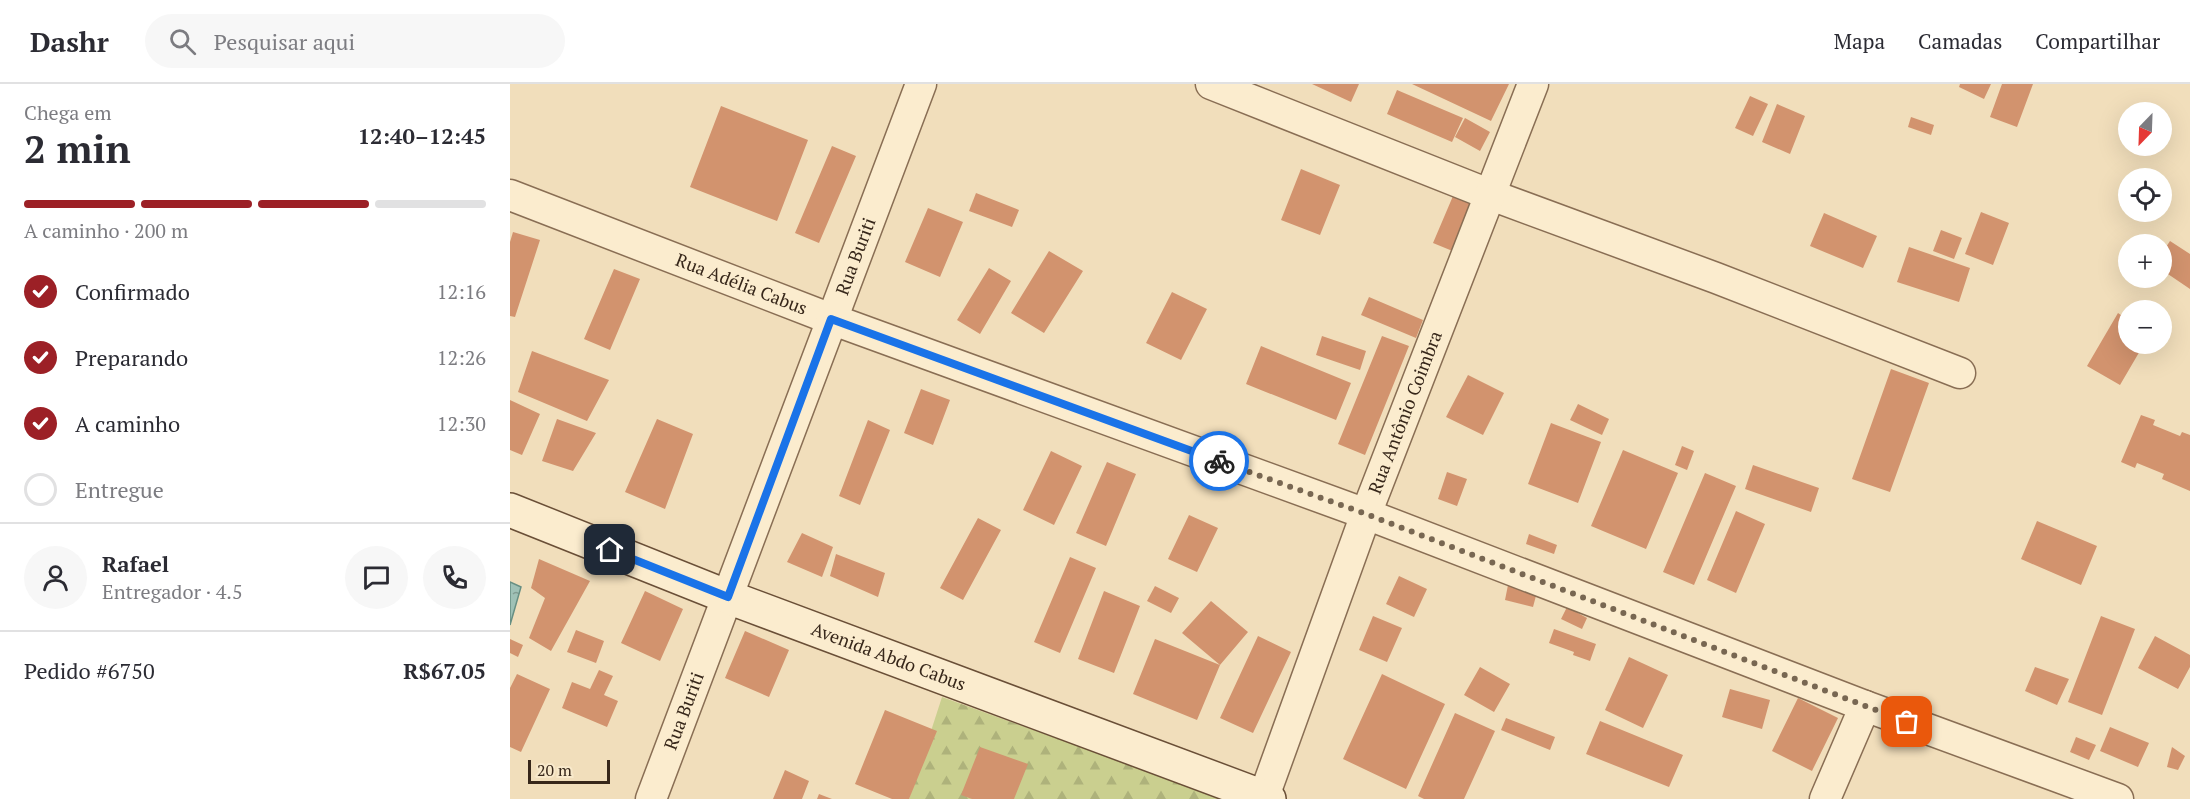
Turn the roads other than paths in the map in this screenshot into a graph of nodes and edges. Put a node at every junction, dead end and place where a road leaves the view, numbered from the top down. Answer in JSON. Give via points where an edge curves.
{"nodes":[{"id":1,"x":921,"y":84,"type":"edge"},
{"id":2,"x":1211,"y":84,"type":"edge"},
{"id":3,"x":1533,"y":84,"type":"edge"},
{"id":4,"x":510,"y":195,"type":"edge"},
{"id":5,"x":1491,"y":195,"type":"junction"},
{"id":6,"x":831,"y":319,"type":"junction"},
{"id":7,"x":1960,"y":373,"type":"dead end"},
{"id":8,"x":510,"y":510,"type":"edge"},
{"id":9,"x":1366,"y":514,"type":"junction"},
{"id":10,"x":728,"y":597,"type":"junction"},
{"id":11,"x":1865,"y":706,"type":"junction"},
{"id":12,"x":1265,"y":798,"type":"edge"},
{"id":13,"x":651,"y":799,"type":"edge"},
{"id":14,"x":1825,"y":799,"type":"edge"},
{"id":15,"x":2118,"y":799,"type":"edge"}],
"edges":[{"from":1,"to":6,"type":"street","name":"Rua Buriti"},
{"from":2,"to":5,"type":"street"},
{"from":3,"to":5,"type":"street","name":"Rua Antônio Coimbra"},
{"from":4,"to":6,"type":"street","name":"Rua Adélia Cabus"},
{"from":5,"to":7,"type":"street"},
{"from":5,"to":9,"type":"street","name":"Rua Antônio Coimbra"},
{"from":6,"to":9,"type":"street","name":"Rua Adélia Cabus"},
{"from":6,"to":10,"type":"street","name":"Rua Buriti"},
{"from":8,"to":10,"type":"main road","name":"Avenida Abdo Cabus"},
{"from":9,"to":11,"type":"street","name":"Rua Adélia Cabus"},
{"from":9,"to":12,"type":"street","name":"Rua Antônio Coimbra"},
{"from":10,"to":12,"type":"main road","name":"Avenida Abdo Cabus"},
{"from":10,"to":13,"type":"street","name":"Rua Buriti"},
{"from":11,"to":14,"type":"street"},
{"from":11,"to":15,"type":"street","name":"Rua Adélia Cabus"}]}
